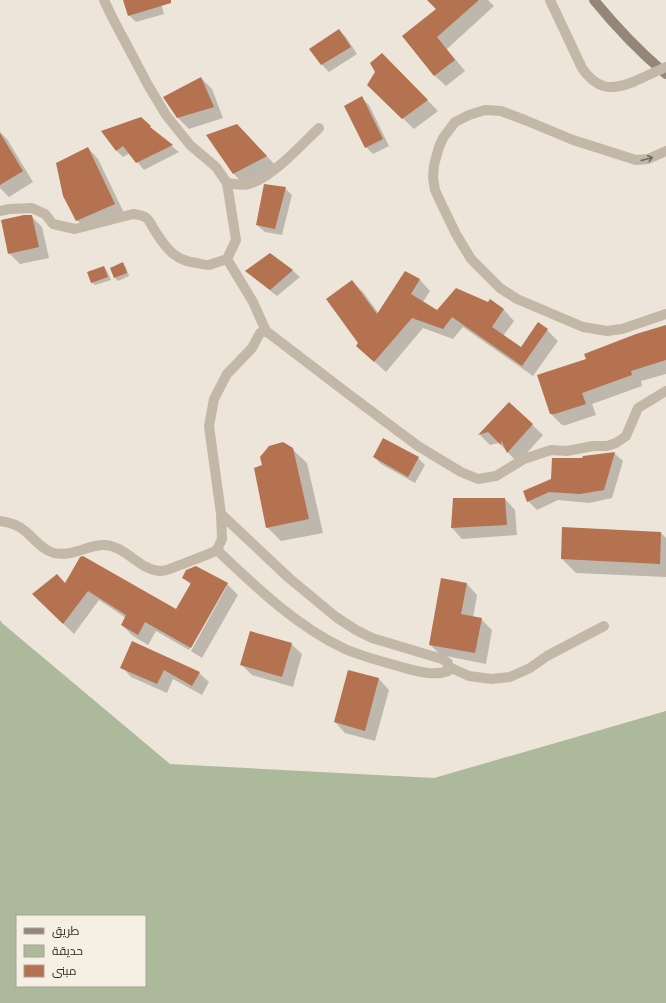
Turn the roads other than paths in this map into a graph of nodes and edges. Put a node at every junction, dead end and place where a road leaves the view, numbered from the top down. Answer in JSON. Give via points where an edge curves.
{"nodes":[{"id":1,"x":104,"y":0,"type":"edge"},
{"id":2,"x":550,"y":0,"type":"edge"},
{"id":3,"x":594,"y":0,"type":"edge"},
{"id":4,"x":666,"y":67,"type":"edge"},
{"id":5,"x":666,"y":74,"type":"edge"},
{"id":6,"x":319,"y":128,"type":"dead end"},
{"id":7,"x":666,"y":151,"type":"edge"},
{"id":8,"x":227,"y":183,"type":"junction"},
{"id":9,"x":0,"y":211,"type":"edge"},
{"id":10,"x":227,"y":259,"type":"junction"},
{"id":11,"x":666,"y":314,"type":"edge"},
{"id":12,"x":266,"y":331,"type":"junction"},
{"id":13,"x":666,"y":391,"type":"edge"},
{"id":14,"x":221,"y":514,"type":"junction"},
{"id":15,"x":0,"y":521,"type":"edge"},
{"id":16,"x":217,"y":550,"type":"junction"},
{"id":17,"x":604,"y":626,"type":"dead end"},
{"id":18,"x":449,"y":667,"type":"junction"}],
"edges":[{"from":1,"to":8,"type":"street","via":[[166,115],[190,145],[216,167]]},
{"from":2,"to":4,"type":"street","bridge":true,"via":[[589,79],[605,87],[623,86]]},
{"from":3,"to":5,"type":"main road","via":[[643,55]]},
{"from":6,"to":8,"type":"street","via":[[279,166],[263,177],[248,184]]},
{"from":11,"to":7,"type":"street","one_way":true,"via":[[622,330],[607,331],[583,327],[517,299],[500,288],[471,259],[441,203],[433,178],[439,147],[455,122],[485,110],[501,111],[573,140],[627,158],[642,161]]},
{"from":8,"to":10,"type":"street","via":[[236,240]]},
{"from":9,"to":10,"type":"street","via":[[32,208],[45,214],[54,224],[75,229],[133,214],[142,215],[149,220],[175,257],[208,265]]},
{"from":10,"to":12,"type":"street","via":[[253,302]]},
{"from":12,"to":13,"type":"street","via":[[418,446],[461,472],[478,479],[496,476],[524,459],[551,450],[567,451],[616,443],[626,436],[638,408]]},
{"from":12,"to":14,"type":"street","via":[[260,334],[252,348],[227,374],[214,399],[209,426]]},
{"from":14,"to":16,"type":"street","via":[[222,539]]},
{"from":14,"to":18,"type":"street","via":[[289,578],[336,617],[372,638],[442,659]]},
{"from":15,"to":16,"type":"street","via":[[10,522],[25,531],[37,543],[53,553],[66,554],[102,545],[114,546],[140,563],[160,571]]},
{"from":16,"to":18,"type":"street","via":[[280,607],[305,626],[346,650],[425,672],[443,673],[448,671]]},
{"from":17,"to":18,"type":"street","via":[[510,677],[491,679],[469,676]]}]}
